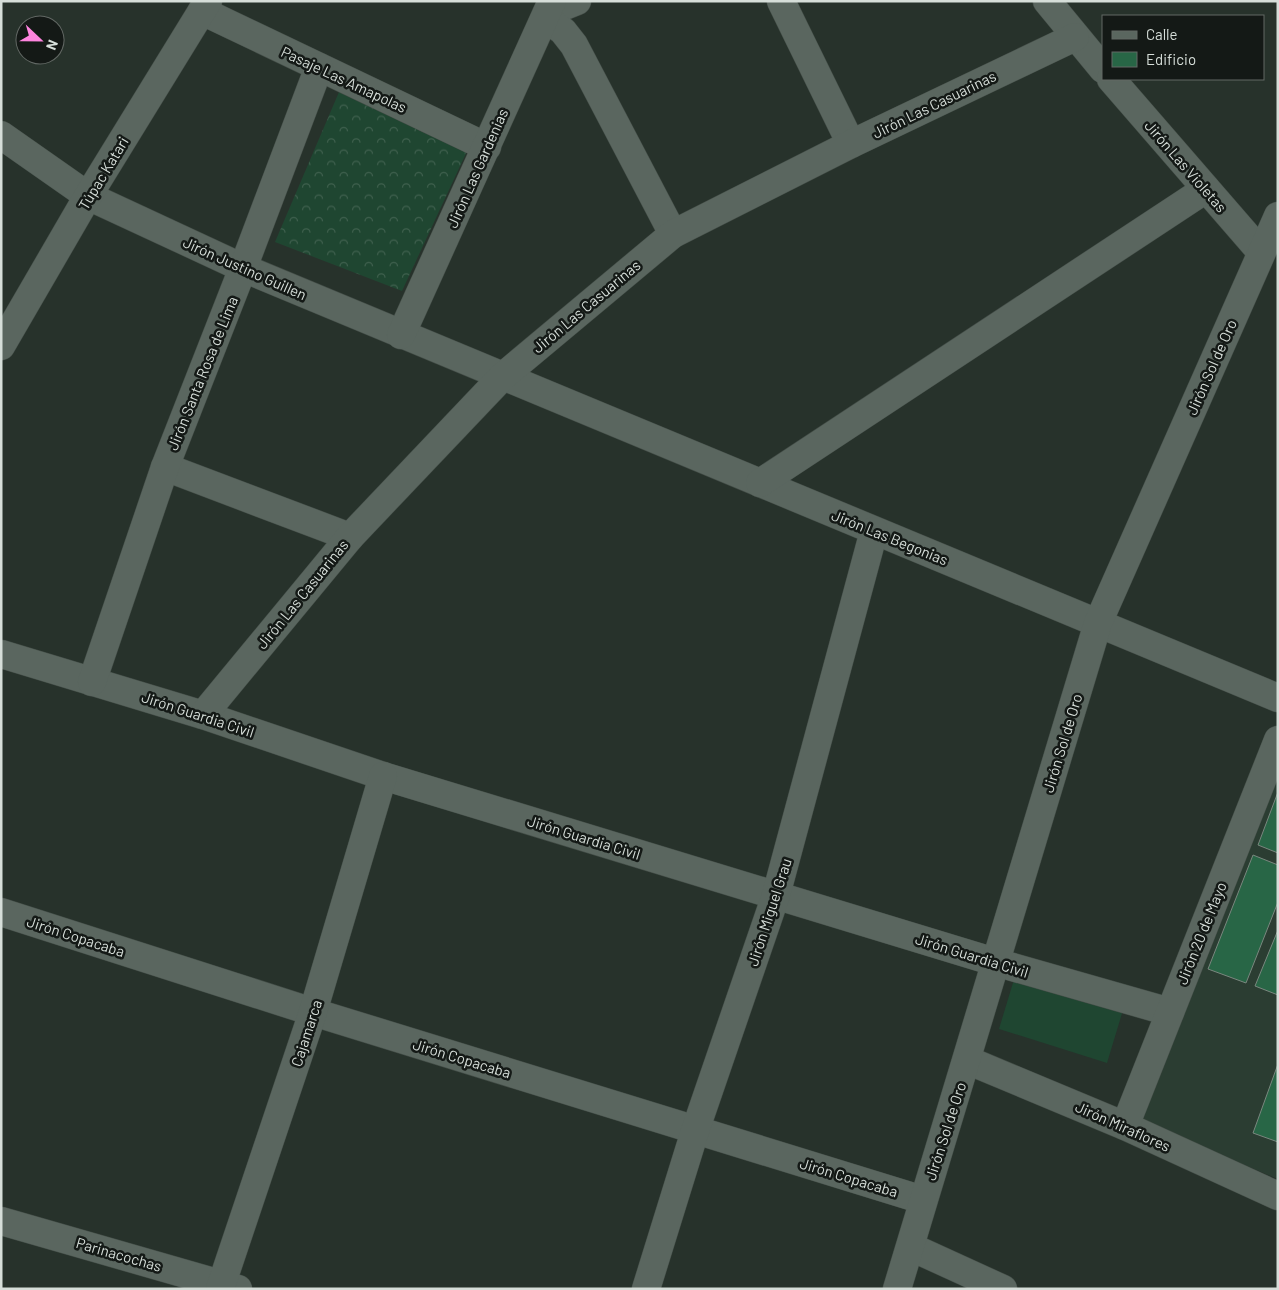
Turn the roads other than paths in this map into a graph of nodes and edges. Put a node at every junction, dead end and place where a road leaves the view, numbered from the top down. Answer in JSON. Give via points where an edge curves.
{"nodes":[{"id":1,"x":578,"y":1,"type":"edge"},
{"id":2,"x":781,"y":1,"type":"edge"},
{"id":3,"x":1046,"y":1,"type":"edge"},
{"id":4,"x":205,"y":6,"type":"edge"},
{"id":5,"x":548,"y":11,"type":"edge"},
{"id":6,"x":1075,"y":37,"type":"junction"},
{"id":7,"x":319,"y":67,"type":"junction"},
{"id":8,"x":1102,"y":68,"type":"edge"},
{"id":9,"x":1112,"y":80,"type":"edge"},
{"id":10,"x":1,"y":136,"type":"edge"},
{"id":11,"x":851,"y":144,"type":"junction"},
{"id":12,"x":487,"y":147,"type":"junction"},
{"id":13,"x":1206,"y":189,"type":"junction"},
{"id":14,"x":88,"y":196,"type":"junction"},
{"id":15,"x":1278,"y":216,"type":"edge"},
{"id":16,"x":673,"y":234,"type":"junction"},
{"id":17,"x":1261,"y":252,"type":"junction"},
{"id":18,"x":243,"y":268,"type":"junction"},
{"id":19,"x":401,"y":335,"type":"junction"},
{"id":20,"x":1,"y":346,"type":"edge"},
{"id":21,"x":502,"y":377,"type":"junction"},
{"id":22,"x":165,"y":467,"type":"junction"},
{"id":23,"x":760,"y":484,"type":"junction"},
{"id":24,"x":874,"y":531,"type":"junction"},
{"id":25,"x":350,"y":537,"type":"junction"},
{"id":26,"x":1098,"y":624,"type":"junction"},
{"id":27,"x":1,"y":654,"type":"edge"},
{"id":28,"x":92,"y":682,"type":"junction"},
{"id":29,"x":1278,"y":698,"type":"edge"},
{"id":30,"x":203,"y":715,"type":"junction"},
{"id":31,"x":1278,"y":740,"type":"edge"},
{"id":32,"x":383,"y":776,"type":"junction"},
{"id":33,"x":776,"y":896,"type":"junction"},
{"id":34,"x":1,"y":912,"type":"edge"},
{"id":35,"x":995,"y":962,"type":"junction"},
{"id":36,"x":313,"y":1012,"type":"junction"},
{"id":37,"x":1170,"y":1012,"type":"junction"},
{"id":38,"x":968,"y":1060,"type":"junction"},
{"id":39,"x":1124,"y":1126,"type":"junction"},
{"id":40,"x":695,"y":1131,"type":"junction"},
{"id":41,"x":1278,"y":1196,"type":"edge"},
{"id":42,"x":923,"y":1200,"type":"junction"},
{"id":43,"x":1,"y":1221,"type":"edge"},
{"id":44,"x":911,"y":1247,"type":"junction"},
{"id":45,"x":226,"y":1287,"type":"edge"},
{"id":46,"x":646,"y":1289,"type":"edge"},
{"id":47,"x":897,"y":1289,"type":"edge"},
{"id":48,"x":1003,"y":1289,"type":"edge"}],
"edges":[{"from":1,"to":5,"type":"street"},
{"from":2,"to":11,"type":"street"},
{"from":3,"to":6,"type":"street"},
{"from":4,"to":7,"type":"street","name":"Pasaje Las Amapolas"},
{"from":4,"to":14,"type":"street","name":"Túpac Katari"},
{"from":5,"to":12,"type":"street","name":"Jirón Las Gardenias"},
{"from":5,"to":16,"type":"street","via":[[574,45]]},
{"from":6,"to":8,"type":"street"},
{"from":6,"to":11,"type":"street","name":"Jirón Las Casuarinas"},
{"from":7,"to":12,"type":"street","name":"Pasaje Las Amapolas"},
{"from":7,"to":18,"type":"street","name":"Jirón Santa Rosa de Lima"},
{"from":9,"to":13,"type":"street","name":"Jirón Las Violetas"},
{"from":10,"to":14,"type":"street","name":"Jirón Justino Guillen"},
{"from":11,"to":16,"type":"street","name":"Jirón Las Casuarinas"},
{"from":12,"to":19,"type":"street","name":"Jirón Las Gardenias"},
{"from":13,"to":17,"type":"street","name":"Jirón Las Violetas"},
{"from":13,"to":23,"type":"street"},
{"from":14,"to":18,"type":"street","name":"Jirón Justino Guillen"},
{"from":14,"to":20,"type":"street","name":"Túpac Katari"},
{"from":15,"to":17,"type":"street","name":"Jirón Sol de Oro"},
{"from":16,"to":21,"type":"street","name":"Jirón Las Casuarinas"},
{"from":17,"to":26,"type":"street","name":"Jirón Sol de Oro"},
{"from":18,"to":19,"type":"street","name":"Jirón Justino Guillen"},
{"from":18,"to":22,"type":"street","name":"Jirón Santa Rosa de Lima"},
{"from":19,"to":21,"type":"street","name":"Jirón Justino Guillen"},
{"from":21,"to":23,"type":"street","name":"Jirón Las Begonias"},
{"from":21,"to":25,"type":"street","name":"Jirón Las Casuarinas"},
{"from":22,"to":25,"type":"street"},
{"from":22,"to":28,"type":"street","name":"Jirón Santa Rosa de Lima"},
{"from":23,"to":24,"type":"street","name":"Jirón Las Begonias"},
{"from":24,"to":26,"type":"street","name":"Jirón Las Begonias"},
{"from":24,"to":33,"type":"street","name":"Jirón Miguel Grau"},
{"from":25,"to":30,"type":"street","name":"Jirón Las Casuarinas"},
{"from":26,"to":29,"type":"street","name":"Jirón Las Begonias"},
{"from":26,"to":35,"type":"street","name":"Jirón Sol de Oro"},
{"from":27,"to":28,"type":"street","name":"Jirón Guardia Civil"},
{"from":28,"to":30,"type":"street","name":"Jirón Guardia Civil"},
{"from":30,"to":32,"type":"street","name":"Jirón Guardia Civil"},
{"from":31,"to":37,"type":"street","name":"Jirón 20 de Mayo"},
{"from":32,"to":33,"type":"street","name":"Jirón Guardia Civil"},
{"from":32,"to":36,"type":"street","name":"Cajamarca"},
{"from":33,"to":35,"type":"street","name":"Jirón Guardia Civil"},
{"from":33,"to":40,"type":"street","name":"Jirón Miguel Grau"},
{"from":34,"to":36,"type":"street","name":"Jirón Copacaba"},
{"from":35,"to":37,"type":"street","name":"Jirón Guardia Civil"},
{"from":35,"to":38,"type":"street","name":"Jirón Sol de Oro"},
{"from":36,"to":40,"type":"street","name":"Jirón Copacaba"},
{"from":36,"to":45,"type":"street","name":"Cajamarca"},
{"from":37,"to":39,"type":"street","name":"Jirón 20 de Mayo"},
{"from":38,"to":39,"type":"street","name":"Jirón Miraflores"},
{"from":38,"to":42,"type":"street","name":"Jirón Sol de Oro"},
{"from":39,"to":41,"type":"street","name":"Jirón Miraflores"},
{"from":40,"to":42,"type":"street","name":"Jirón Copacaba"},
{"from":40,"to":46,"type":"street","name":"Jirón Miguel Grau"},
{"from":42,"to":44,"type":"street","name":"Jirón Sol de Oro"},
{"from":43,"to":45,"type":"street","name":"Parinacochas"},
{"from":44,"to":47,"type":"street","name":"Jirón Sol de Oro"},
{"from":44,"to":48,"type":"street"}]}
